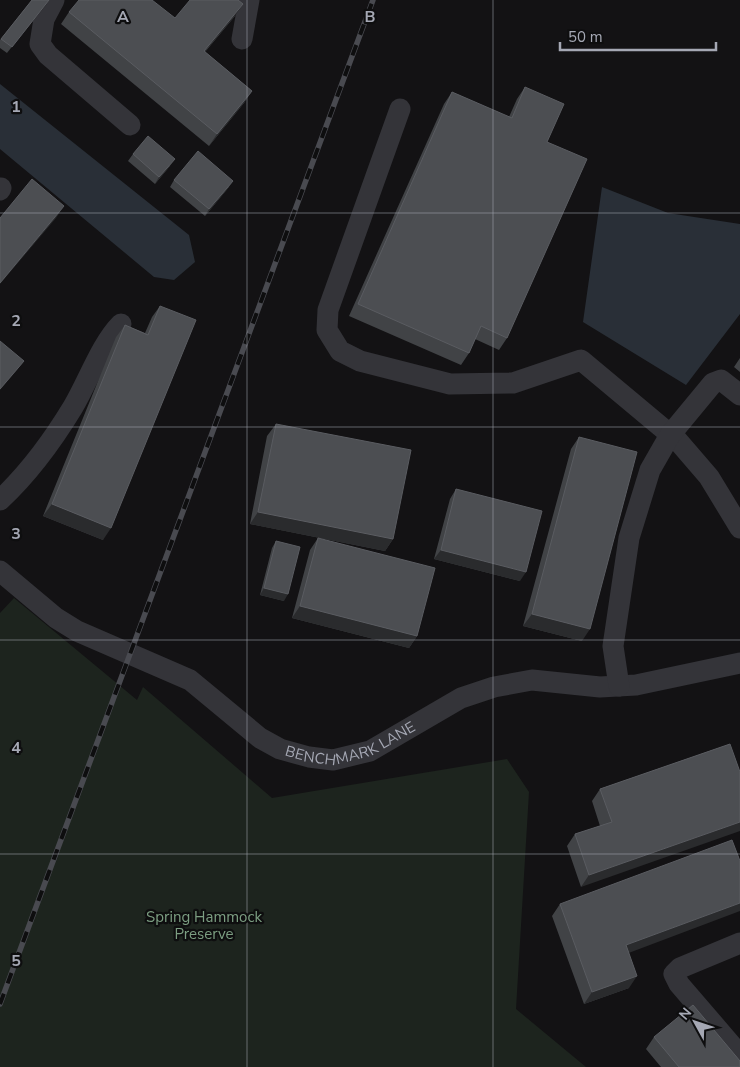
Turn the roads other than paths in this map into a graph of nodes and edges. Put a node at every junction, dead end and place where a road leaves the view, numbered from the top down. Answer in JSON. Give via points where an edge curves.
{"nodes":[{"id":1,"x":54,"y":0,"type":"edge"},
{"id":2,"x":249,"y":0,"type":"edge"},
{"id":3,"x":242,"y":39,"type":"dead end"},
{"id":4,"x":400,"y":110,"type":"dead end"},
{"id":5,"x":130,"y":125,"type":"dead end"},
{"id":6,"x":121,"y":324,"type":"dead end"},
{"id":7,"x":740,"y":395,"type":"edge"},
{"id":8,"x":670,"y":435,"type":"junction"},
{"id":9,"x":0,"y":500,"type":"edge"},
{"id":10,"x":740,"y":528,"type":"edge"},
{"id":11,"x":0,"y":571,"type":"edge"},
{"id":12,"x":740,"y":663,"type":"edge"},
{"id":13,"x":619,"y":686,"type":"junction"},
{"id":14,"x":740,"y":944,"type":"edge"},
{"id":15,"x":740,"y":1055,"type":"edge"}],
"edges":[{"from":1,"to":5,"type":"street","via":[[44,19],[40,44],[48,55]]},
{"from":2,"to":3,"type":"street"},
{"from":4,"to":8,"type":"street","via":[[328,310],[327,330],[340,351],[360,361],[450,384],[513,383],[581,360]]},
{"from":6,"to":9,"type":"street","via":[[73,408],[40,454]]},
{"from":7,"to":8,"type":"street","via":[[721,380],[716,381]]},
{"from":8,"to":10,"type":"street","via":[[709,477]]},
{"from":8,"to":13,"type":"street","via":[[650,470],[629,538],[613,646]]},
{"from":11,"to":13,"type":"street","name":"BENCHMARK LANE","via":[[56,618],[77,631],[190,680],[260,738],[280,749],[309,757],[333,760],[370,751],[461,698],[494,687],[532,680]]},
{"from":12,"to":13,"type":"street","name":"BENCHMARK LANE"},
{"from":14,"to":15,"type":"street","via":[[680,968],[674,974]]}]}
